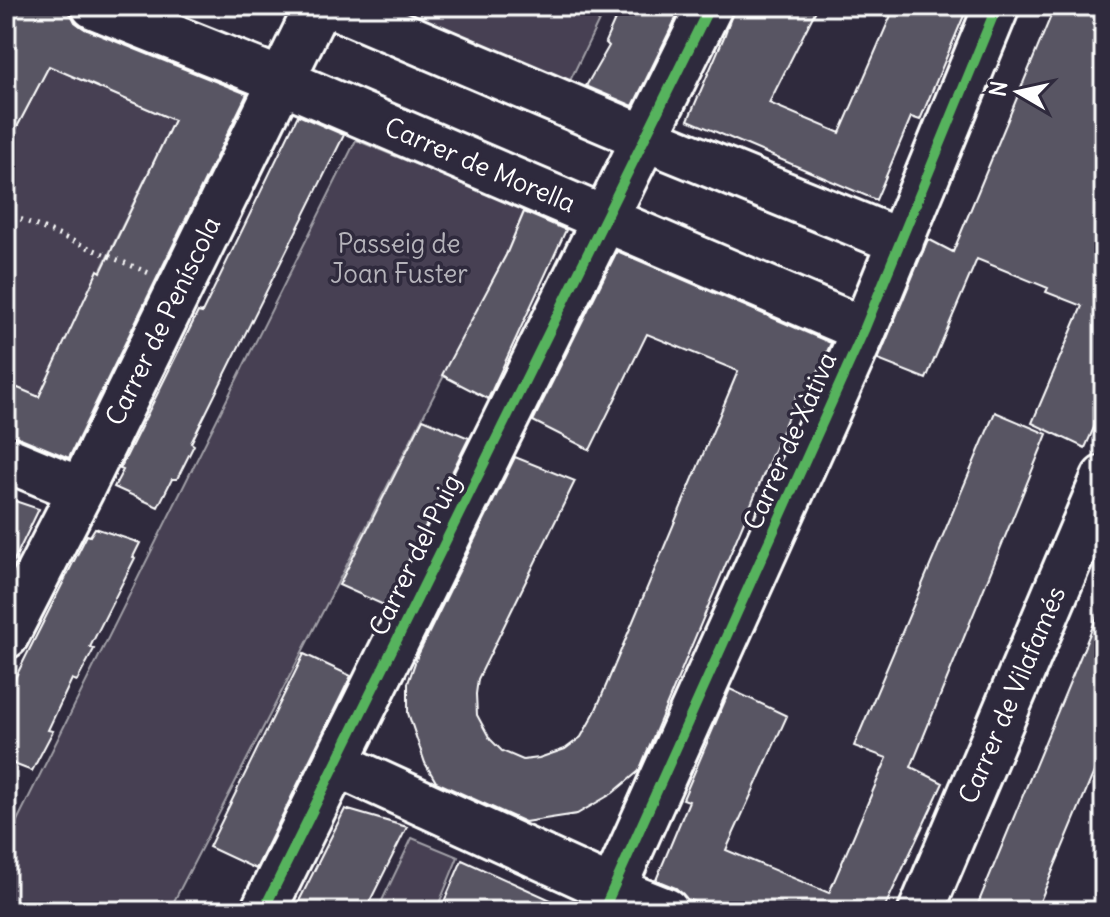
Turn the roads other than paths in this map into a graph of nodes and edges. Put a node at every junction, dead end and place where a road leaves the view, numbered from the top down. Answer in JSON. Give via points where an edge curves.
{"nodes":[{"id":1,"x":94,"y":6,"type":"edge"},
{"id":2,"x":318,"y":6,"type":"edge"},
{"id":3,"x":334,"y":6,"type":"edge"},
{"id":4,"x":710,"y":6,"type":"edge"},
{"id":5,"x":997,"y":6,"type":"edge"},
{"id":6,"x":282,"y":81,"type":"junction"},
{"id":7,"x":645,"y":138,"type":"junction"},
{"id":8,"x":605,"y":218,"type":"junction"},
{"id":9,"x":901,"y":242,"type":"junction"},
{"id":10,"x":864,"y":330,"type":"junction"},
{"id":11,"x":6,"y":459,"type":"edge"},
{"id":12,"x":1104,"y":478,"type":"edge"},
{"id":13,"x":81,"y":490,"type":"junction"},
{"id":14,"x":6,"y":636,"type":"edge"},
{"id":15,"x":337,"y":764,"type":"junction"},
{"id":16,"x":608,"y":900,"type":"edge"},
{"id":17,"x":263,"y":911,"type":"edge"},
{"id":18,"x":666,"y":911,"type":"edge"},
{"id":19,"x":921,"y":911,"type":"edge"}],
"edges":[{"from":1,"to":6,"type":"street","name":"Carrer de Morella"},
{"from":2,"to":6,"type":"street","name":"Carrer de Peníscola"},
{"from":3,"to":7,"type":"street"},
{"from":4,"to":7,"type":"street","name":"Carrer del Puig"},
{"from":5,"to":9,"type":"street","name":"Carrer de Xàtiva"},
{"from":6,"to":8,"type":"street","name":"Carrer de Morella"},
{"from":6,"to":13,"type":"street","name":"Carrer de Peníscola"},
{"from":7,"to":8,"type":"street","name":"Carrer del Puig"},
{"from":7,"to":9,"type":"street"},
{"from":8,"to":10,"type":"street","name":"Carrer de Morella"},
{"from":8,"to":15,"type":"street","name":"Carrer del Puig"},
{"from":9,"to":10,"type":"street","name":"Carrer de Xàtiva"},
{"from":10,"to":16,"type":"street","name":"Carrer de Xàtiva"},
{"from":11,"to":13,"type":"street"},
{"from":12,"to":19,"type":"street","name":"Carrer de Vilafamés"},
{"from":13,"to":14,"type":"street","name":"Carrer de Peníscola"},
{"from":15,"to":16,"type":"street"},
{"from":15,"to":17,"type":"street","name":"Carrer del Puig"},
{"from":16,"to":18,"type":"street"}]}
